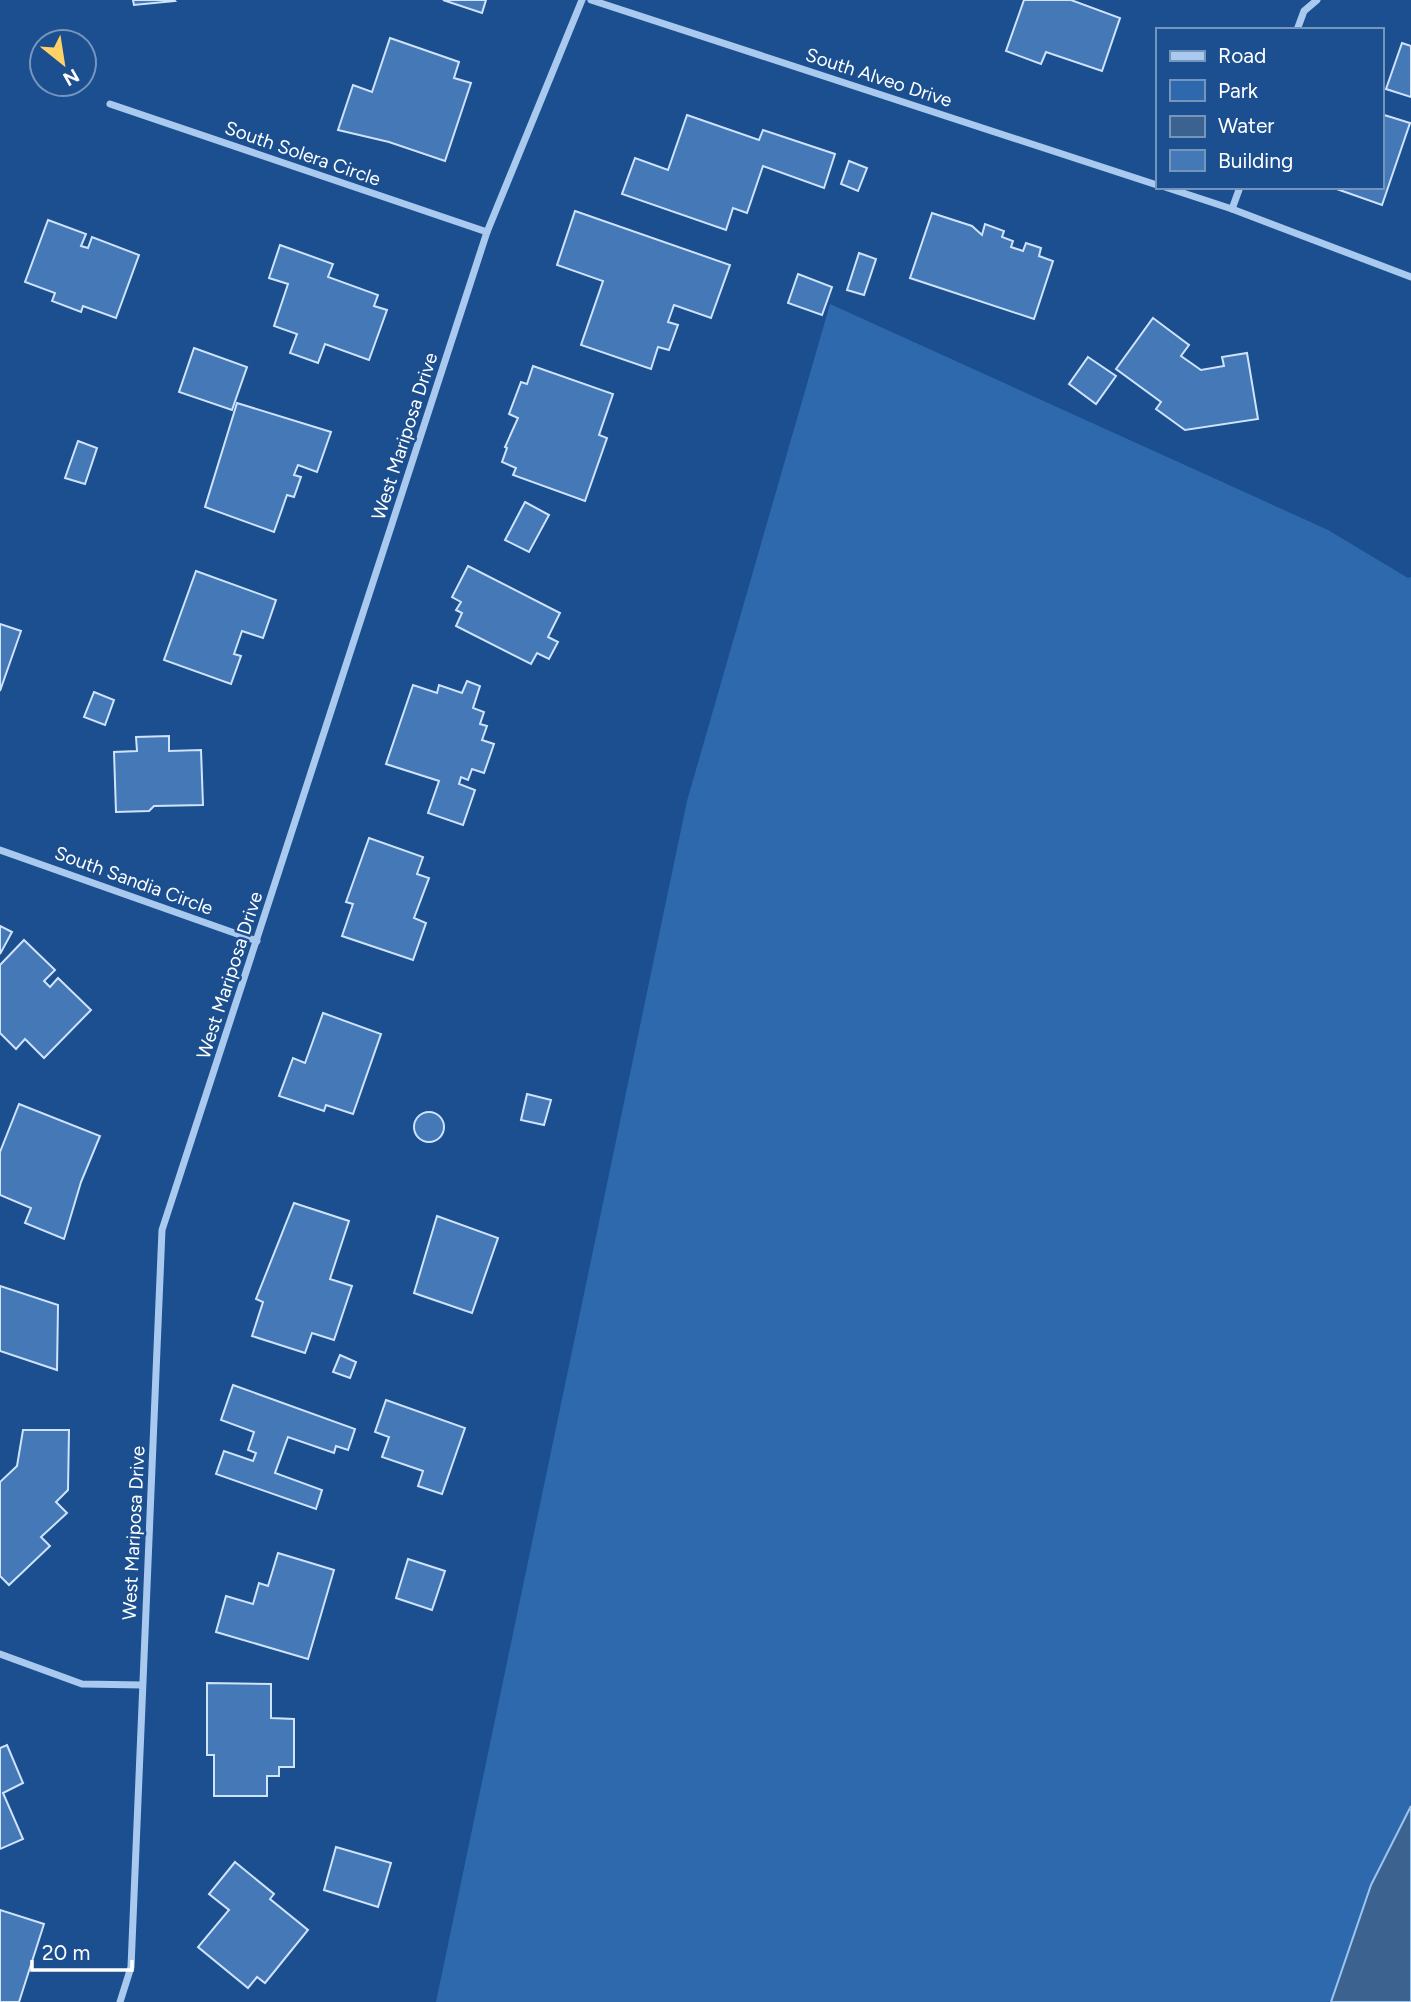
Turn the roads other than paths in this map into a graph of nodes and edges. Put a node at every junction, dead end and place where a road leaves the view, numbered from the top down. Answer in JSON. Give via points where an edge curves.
{"nodes":[{"id":1,"x":582,"y":0,"type":"edge"},
{"id":2,"x":591,"y":0,"type":"edge"},
{"id":3,"x":1317,"y":0,"type":"edge"},
{"id":4,"x":1298,"y":28,"type":"edge"},
{"id":5,"x":110,"y":104,"type":"dead end"},
{"id":6,"x":1156,"y":185,"type":"edge"},
{"id":7,"x":1172,"y":189,"type":"edge"},
{"id":8,"x":1239,"y":189,"type":"edge"},
{"id":9,"x":1233,"y":209,"type":"junction"},
{"id":10,"x":486,"y":232,"type":"junction"},
{"id":11,"x":1411,"y":277,"type":"edge"},
{"id":12,"x":0,"y":850,"type":"edge"},
{"id":13,"x":257,"y":941,"type":"junction"},
{"id":14,"x":0,"y":1654,"type":"edge"},
{"id":15,"x":142,"y":1685,"type":"junction"},
{"id":16,"x":120,"y":2002,"type":"edge"}],
"edges":[{"from":1,"to":10,"type":"street","name":"West Mariposa Drive"},
{"from":2,"to":6,"type":"street","name":"South Alveo Drive"},
{"from":3,"to":4,"type":"street","via":[[1304,11]]},
{"from":5,"to":10,"type":"street","name":"South Solera Circle"},
{"from":7,"to":9,"type":"street"},
{"from":8,"to":9,"type":"street"},
{"from":9,"to":11,"type":"street"},
{"from":10,"to":13,"type":"street","name":"West Mariposa Drive"},
{"from":12,"to":13,"type":"street","name":"South Sandia Circle"},
{"from":13,"to":15,"type":"street","name":"West Mariposa Drive","via":[[162,1230]]},
{"from":14,"to":15,"type":"street","via":[[82,1684]]},
{"from":15,"to":16,"type":"street","name":"West Mariposa Drive","via":[[131,1967]]}]}
